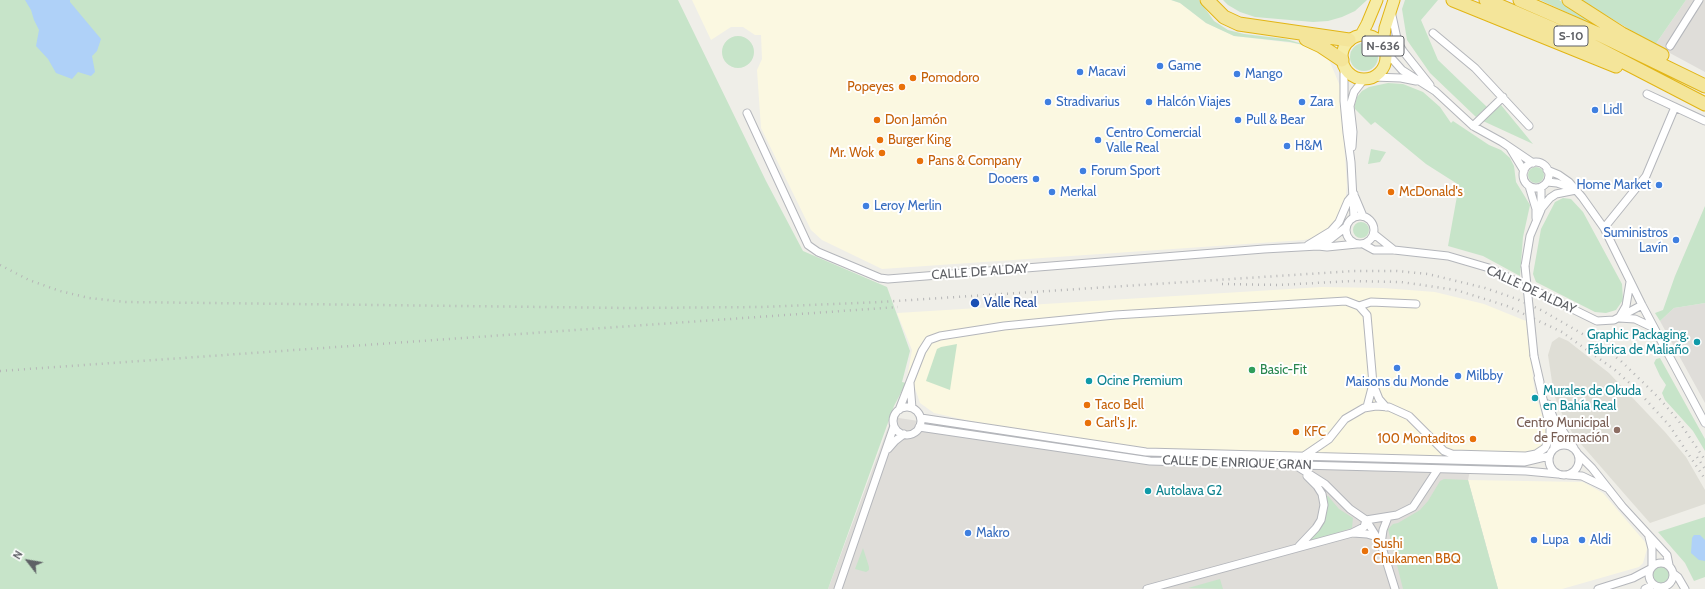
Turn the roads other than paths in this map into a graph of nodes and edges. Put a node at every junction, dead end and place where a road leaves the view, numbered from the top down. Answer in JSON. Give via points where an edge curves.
{"nodes":[{"id":1,"x":1207,"y":0,"type":"edge"},
{"id":2,"x":1212,"y":0,"type":"edge"},
{"id":3,"x":1377,"y":0,"type":"edge"},
{"id":4,"x":1454,"y":0,"type":"edge"},
{"id":5,"x":1486,"y":0,"type":"edge"},
{"id":6,"x":1520,"y":0,"type":"edge"},
{"id":7,"x":1569,"y":0,"type":"edge"},
{"id":8,"x":1699,"y":0,"type":"edge"},
{"id":9,"x":1393,"y":4,"type":"edge"},
{"id":10,"x":1218,"y":13,"type":"junction"},
{"id":11,"x":1292,"y":32,"type":"junction"},
{"id":12,"x":1433,"y":33,"type":"dead end"},
{"id":13,"x":1355,"y":38,"type":"junction"},
{"id":14,"x":1670,"y":46,"type":"dead end"},
{"id":15,"x":1384,"y":49,"type":"junction"},
{"id":16,"x":1343,"y":64,"type":"junction"},
{"id":17,"x":1654,"y":76,"type":"junction"},
{"id":18,"x":1705,"y":77,"type":"edge"},
{"id":19,"x":1368,"y":78,"type":"junction"},
{"id":20,"x":1422,"y":83,"type":"junction"},
{"id":21,"x":1705,"y":86,"type":"edge"},
{"id":22,"x":1434,"y":91,"type":"junction"},
{"id":23,"x":1647,"y":94,"type":"dead end"},
{"id":24,"x":1504,"y":97,"type":"junction"},
{"id":25,"x":1705,"y":104,"type":"edge"},
{"id":26,"x":1675,"y":107,"type":"junction"},
{"id":27,"x":747,"y":113,"type":"dead end"},
{"id":28,"x":1705,"y":120,"type":"edge"},
{"id":29,"x":1473,"y":126,"type":"junction"},
{"id":30,"x":1529,"y":126,"type":"dead end"},
{"id":31,"x":1509,"y":146,"type":"junction"},
{"id":32,"x":1351,"y":162,"type":"junction"},
{"id":33,"x":1533,"y":163,"type":"junction"},
{"id":34,"x":1547,"y":170,"type":"junction"},
{"id":35,"x":1524,"y":171,"type":"junction"},
{"id":36,"x":1547,"y":182,"type":"junction"},
{"id":37,"x":1529,"y":186,"type":"junction"},
{"id":38,"x":1541,"y":187,"type":"junction"},
{"id":39,"x":1576,"y":190,"type":"junction"},
{"id":40,"x":1354,"y":194,"type":"junction"},
{"id":41,"x":1541,"y":210,"type":"junction"},
{"id":42,"x":1363,"y":216,"type":"junction"},
{"id":43,"x":1354,"y":217,"type":"junction"},
{"id":44,"x":1536,"y":222,"type":"junction"},
{"id":45,"x":1346,"y":227,"type":"junction"},
{"id":46,"x":1604,"y":228,"type":"junction"},
{"id":47,"x":1374,"y":234,"type":"junction"},
{"id":48,"x":1360,"y":244,"type":"junction"},
{"id":49,"x":1305,"y":246,"type":"junction"},
{"id":50,"x":1318,"y":246,"type":"junction"},
{"id":51,"x":1394,"y":250,"type":"junction"},
{"id":52,"x":1630,"y":282,"type":"junction"},
{"id":53,"x":1416,"y":304,"type":"dead end"},
{"id":54,"x":1642,"y":305,"type":"junction"},
{"id":55,"x":1360,"y":306,"type":"junction"},
{"id":56,"x":1619,"y":318,"type":"junction"},
{"id":57,"x":1654,"y":329,"type":"junction"},
{"id":58,"x":1538,"y":378,"type":"junction"},
{"id":59,"x":910,"y":383,"type":"junction"},
{"id":60,"x":1373,"y":384,"type":"junction"},
{"id":61,"x":1367,"y":407,"type":"junction"},
{"id":62,"x":1386,"y":407,"type":"junction"},
{"id":63,"x":912,"y":408,"type":"junction"},
{"id":64,"x":899,"y":410,"type":"junction"},
{"id":65,"x":1553,"y":416,"type":"junction"},
{"id":66,"x":920,"y":418,"type":"junction"},
{"id":67,"x":1705,"y":423,"type":"edge"},
{"id":68,"x":894,"y":426,"type":"junction"},
{"id":69,"x":919,"y":427,"type":"junction"},
{"id":70,"x":904,"y":434,"type":"junction"},
{"id":71,"x":1554,"y":447,"type":"junction"},
{"id":72,"x":1576,"y":451,"type":"junction"},
{"id":73,"x":885,"y":453,"type":"junction"},
{"id":74,"x":1304,"y":456,"type":"junction"},
{"id":75,"x":1549,"y":456,"type":"junction"},
{"id":76,"x":1294,"y":465,"type":"junction"},
{"id":77,"x":1438,"y":469,"type":"junction"},
{"id":78,"x":1558,"y":474,"type":"junction"},
{"id":79,"x":1566,"y":475,"type":"junction"},
{"id":80,"x":1607,"y":488,"type":"junction"},
{"id":81,"x":1388,"y":517,"type":"junction"},
{"id":82,"x":1366,"y":520,"type":"junction"},
{"id":83,"x":1352,"y":533,"type":"junction"},
{"id":84,"x":1648,"y":535,"type":"junction"},
{"id":85,"x":1377,"y":537,"type":"junction"},
{"id":86,"x":1381,"y":544,"type":"junction"},
{"id":87,"x":1297,"y":547,"type":"junction"},
{"id":88,"x":1669,"y":565,"type":"junction"},
{"id":89,"x":1651,"y":568,"type":"junction"},
{"id":90,"x":1674,"y":574,"type":"junction"},
{"id":91,"x":1653,"y":585,"type":"junction"},
{"id":92,"x":1662,"y":588,"type":"edge"},
{"id":93,"x":838,"y":589,"type":"edge"},
{"id":94,"x":1146,"y":589,"type":"edge"},
{"id":95,"x":1395,"y":589,"type":"edge"},
{"id":96,"x":1598,"y":589,"type":"edge"},
{"id":97,"x":1645,"y":589,"type":"edge"},
{"id":98,"x":1685,"y":589,"type":"edge"}],
"edges":[{"from":1,"to":10,"type":"highway"},
{"from":2,"to":10,"type":"highway"},
{"from":3,"to":13,"type":"highway","number":"N-636"},
{"from":4,"to":17,"type":"highway","via":[[1632,72]]},
{"from":5,"to":17,"type":"highway","number":"S-10","via":[[1587,43]]},
{"from":6,"to":21,"type":"highway","number":"S-10","via":[[1598,34]]},
{"from":7,"to":18,"type":"highway","via":[[1622,34]]},
{"from":8,"to":14,"type":"street"},
{"from":9,"to":15,"type":"highway","number":"N-636"},
{"from":9,"to":22,"type":"street","via":[[1398,43]]},
{"from":10,"to":11,"type":"highway","via":[[1239,24]]},
{"from":11,"to":13,"type":"highway"},
{"from":11,"to":16,"type":"highway","via":[[1321,46]]},
{"from":12,"to":24,"type":"street","via":[[1475,68]]},
{"from":13,"to":15,"type":"highway","number":"N-636","via":[[1371,36]]},
{"from":13,"to":16,"type":"highway","number":"N-636","via":[[1343,50]]},
{"from":15,"to":19,"type":"highway","number":"N-636","via":[[1384,67]]},
{"from":15,"to":20,"type":"street","via":[[1402,70]]},
{"from":16,"to":19,"type":"highway","via":[[1355,77]]},
{"from":16,"to":32,"type":"street"},
{"from":17,"to":25,"type":"highway","number":"S-10"},
{"from":19,"to":20,"type":"street","via":[[1401,78]]},
{"from":19,"to":32,"type":"street","via":[[1354,92],[1350,106],[1353,132]]},
{"from":20,"to":22,"type":"street"},
{"from":22,"to":29,"type":"street"},
{"from":23,"to":26,"type":"street"},
{"from":24,"to":29,"type":"street"},
{"from":24,"to":30,"type":"street"},
{"from":26,"to":28,"type":"street"},
{"from":26,"to":46,"type":"street","via":[[1646,176]]},
{"from":27,"to":49,"type":"street","name":"CALLE DE ALDAY","via":[[808,245],[818,252],[880,278]]},
{"from":29,"to":31,"type":"street"},
{"from":31,"to":33,"type":"street"},
{"from":31,"to":35,"type":"street"},
{"from":32,"to":40,"type":"street"},
{"from":33,"to":34,"type":"street","via":[[1541,164]]},
{"from":33,"to":35,"type":"street"},
{"from":34,"to":36,"type":"street"},
{"from":34,"to":39,"type":"street","via":[[1559,175]]},
{"from":35,"to":37,"type":"street","via":[[1524,179]]},
{"from":36,"to":38,"type":"street"},
{"from":36,"to":39,"type":"street"},
{"from":37,"to":38,"type":"street"},
{"from":37,"to":44,"type":"street","via":[[1536,209]]},
{"from":38,"to":41,"type":"street"},
{"from":39,"to":41,"type":"street","via":[[1556,194],[1544,203]]},
{"from":39,"to":46,"type":"street"},
{"from":40,"to":42,"type":"street"},
{"from":40,"to":43,"type":"street"},
{"from":40,"to":49,"type":"street","name":"CALLE DE ALDAY","via":[[1348,201],[1344,214],[1331,231]]},
{"from":41,"to":44,"type":"street"},
{"from":42,"to":43,"type":"street"},
{"from":42,"to":47,"type":"street","via":[[1371,220]]},
{"from":43,"to":45,"type":"street"},
{"from":44,"to":58,"type":"street","bridge":true,"via":[[1528,245],[1525,266]]},
{"from":45,"to":48,"type":"street","via":[[1347,236]]},
{"from":45,"to":50,"type":"street"},
{"from":46,"to":52,"type":"street"},
{"from":47,"to":48,"type":"street","via":[[1370,241]]},
{"from":47,"to":51,"type":"street"},
{"from":48,"to":50,"type":"street","name":"CALLE DE ALDAY"},
{"from":48,"to":51,"type":"street","name":"CALLE DE ALDAY","via":[[1374,250]]},
{"from":49,"to":50,"type":"street","name":"CALLE DE ALDAY"},
{"from":51,"to":56,"type":"street","name":"CALLE DE ALDAY","via":[[1448,256],[1489,268],[1597,321]]},
{"from":52,"to":54,"type":"street"},
{"from":52,"to":56,"type":"street","via":[[1626,306]]},
{"from":53,"to":55,"type":"street","via":[[1371,302]]},
{"from":54,"to":56,"type":"street","name":"CALLE DE ALDAY"},
{"from":54,"to":57,"type":"street"},
{"from":55,"to":59,"type":"street","via":[[1346,301],[1115,315],[954,334],[929,340]]},
{"from":55,"to":60,"type":"street","via":[[1366,314]]},
{"from":56,"to":57,"type":"street","name":"CALLE DE ALDAY","via":[[1635,319]]},
{"from":57,"to":67,"type":"street"},
{"from":58,"to":62,"type":"street","via":[[1550,437],[1545,448],[1536,454],[1526,456],[1452,454],[1444,451],[1409,416]]},
{"from":58,"to":65,"type":"street"},
{"from":59,"to":63,"type":"street"},
{"from":59,"to":64,"type":"street"},
{"from":60,"to":61,"type":"street"},
{"from":60,"to":62,"type":"street","via":[[1379,399]]},
{"from":61,"to":62,"type":"street"},
{"from":61,"to":74,"type":"street","via":[[1345,418],[1329,439]]},
{"from":63,"to":64,"type":"street"},
{"from":63,"to":66,"type":"street"},
{"from":64,"to":68,"type":"street","via":[[894,417]]},
{"from":65,"to":71,"type":"street","via":[[1556,433]]},
{"from":65,"to":72,"type":"street"},
{"from":66,"to":69,"type":"street"},
{"from":66,"to":74,"type":"street","name":"CALLE DE ENRIQUE GRAN","via":[[1146,452]]},
{"from":68,"to":70,"type":"street"},
{"from":68,"to":73,"type":"street"},
{"from":69,"to":70,"type":"street","via":[[913,433]]},
{"from":69,"to":76,"type":"street","name":"CALLE DE ENRIQUE GRAN","via":[[1150,461]]},
{"from":70,"to":73,"type":"street"},
{"from":71,"to":72,"type":"street","via":[[1564,444]]},
{"from":71,"to":75,"type":"street"},
{"from":72,"to":79,"type":"street","via":[[1577,467],[1571,474]]},
{"from":72,"to":80,"type":"street"},
{"from":73,"to":93,"type":"street"},
{"from":74,"to":75,"type":"street","name":"CALLE DE ENRIQUE GRAN","via":[[1524,462]]},
{"from":75,"to":78,"type":"street","via":[[1550,467]]},
{"from":76,"to":77,"type":"street","name":"CALLE DE ENRIQUE GRAN"},
{"from":76,"to":82,"type":"street","via":[[1325,484],[1350,509]]},
{"from":76,"to":87,"type":"street","via":[[1317,486],[1324,498],[1321,520]]},
{"from":77,"to":78,"type":"street","name":"CALLE DE ENRIQUE GRAN"},
{"from":77,"to":81,"type":"street","via":[[1413,506]]},
{"from":78,"to":79,"type":"street"},
{"from":79,"to":80,"type":"street","via":[[1582,476]]},
{"from":80,"to":84,"type":"street"},
{"from":81,"to":82,"type":"street"},
{"from":81,"to":86,"type":"street"},
{"from":82,"to":83,"type":"street","via":[[1364,527]]},
{"from":82,"to":85,"type":"street"},
{"from":83,"to":85,"type":"street"},
{"from":83,"to":87,"type":"street"},
{"from":84,"to":88,"type":"street","via":[[1667,555]]},
{"from":84,"to":89,"type":"street","via":[[1652,549]]},
{"from":85,"to":86,"type":"street"},
{"from":86,"to":95,"type":"street"},
{"from":87,"to":94,"type":"street"},
{"from":88,"to":89,"type":"street","via":[[1659,563]]},
{"from":88,"to":90,"type":"street"},
{"from":89,"to":91,"type":"street","via":[[1649,578]]},
{"from":89,"to":96,"type":"street","via":[[1633,578]]},
{"from":90,"to":92,"type":"street","via":[[1672,582]]},
{"from":90,"to":98,"type":"street"},
{"from":91,"to":92,"type":"street"},
{"from":91,"to":97,"type":"street"}]}
